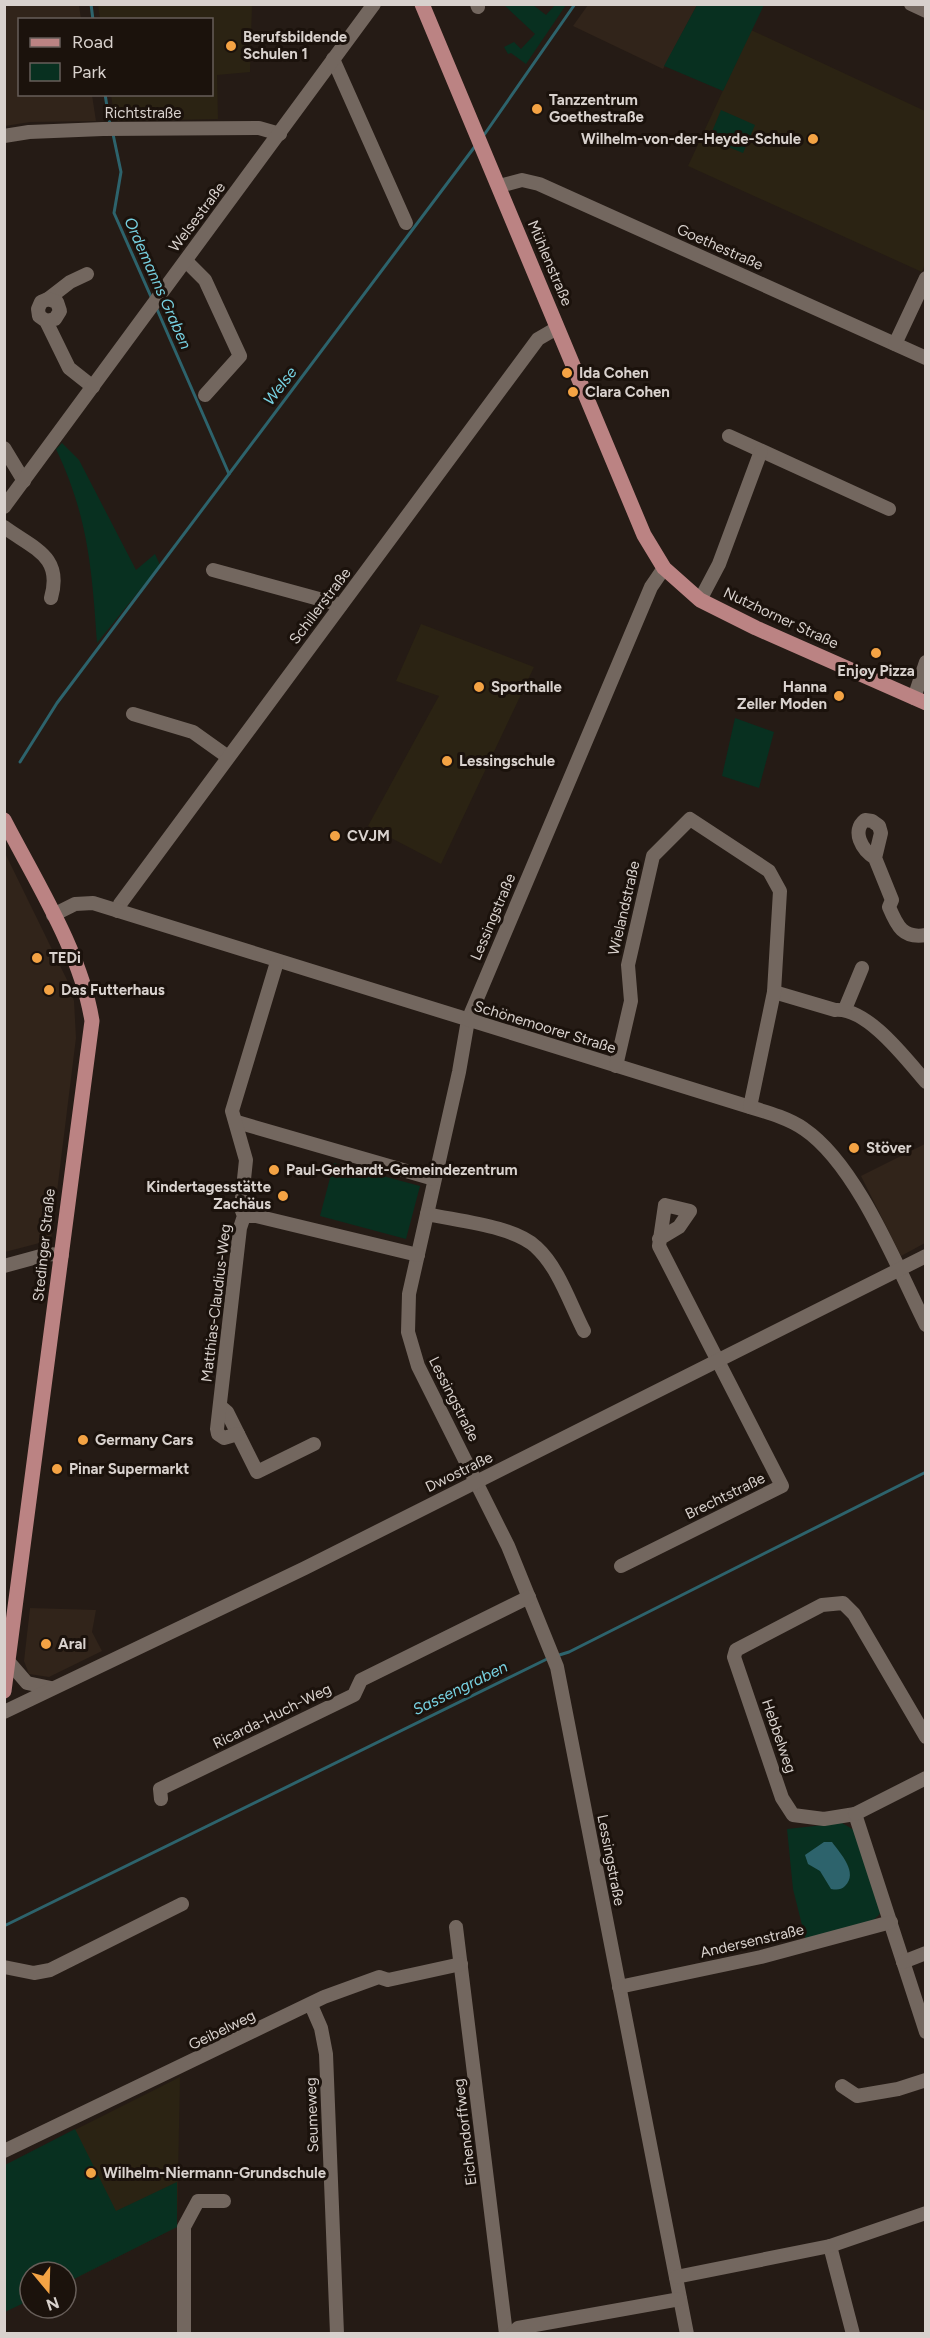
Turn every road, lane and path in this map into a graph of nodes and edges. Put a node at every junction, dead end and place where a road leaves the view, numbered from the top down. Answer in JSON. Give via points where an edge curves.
{"nodes":[{"id":1,"x":374,"y":4,"type":"edge"},
{"id":2,"x":422,"y":4,"type":"edge"},
{"id":3,"x":911,"y":4,"type":"edge"},
{"id":4,"x":926,"y":11,"type":"edge"},
{"id":5,"x":333,"y":59,"type":"junction"},
{"id":6,"x":280,"y":134,"type":"junction"},
{"id":7,"x":4,"y":136,"type":"edge"},
{"id":8,"x":499,"y":186,"type":"junction"},
{"id":9,"x":406,"y":223,"type":"dead end"},
{"id":10,"x":186,"y":261,"type":"junction"},
{"id":11,"x":87,"y":274,"type":"dead end"},
{"id":12,"x":926,"y":278,"type":"edge"},
{"id":13,"x":558,"y":328,"type":"junction"},
{"id":14,"x":895,"y":344,"type":"junction"},
{"id":15,"x":926,"y":358,"type":"edge"},
{"id":16,"x":93,"y":387,"type":"junction"},
{"id":17,"x":205,"y":395,"type":"dead end"},
{"id":18,"x":729,"y":436,"type":"dead end"},
{"id":19,"x":4,"y":448,"type":"edge"},
{"id":20,"x":761,"y":451,"type":"junction"},
{"id":21,"x":24,"y":481,"type":"junction"},
{"id":22,"x":4,"y":507,"type":"edge"},
{"id":23,"x":889,"y":509,"type":"dead end"},
{"id":24,"x":4,"y":527,"type":"edge"},
{"id":25,"x":644,"y":535,"type":"joint"},
{"id":26,"x":664,"y":567,"type":"junction"},
{"id":27,"x":213,"y":570,"type":"dead end"},
{"id":28,"x":51,"y":598,"type":"dead end"},
{"id":29,"x":700,"y":600,"type":"junction"},
{"id":30,"x":341,"y":605,"type":"junction"},
{"id":31,"x":926,"y":662,"type":"edge"},
{"id":32,"x":920,"y":701,"type":"edge"},
{"id":33,"x":132,"y":714,"type":"dead end"},
{"id":34,"x":228,"y":757,"type":"junction"},
{"id":35,"x":4,"y":820,"type":"edge"},
{"id":36,"x":875,"y":858,"type":"dead end"},
{"id":37,"x":118,"y":911,"type":"junction"},
{"id":38,"x":53,"y":915,"type":"junction"},
{"id":39,"x":926,"y":935,"type":"edge"},
{"id":40,"x":277,"y":962,"type":"junction"},
{"id":41,"x":862,"y":968,"type":"dead end"},
{"id":42,"x":774,"y":992,"type":"junction"},
{"id":43,"x":845,"y":1009,"type":"junction"},
{"id":44,"x":468,"y":1020,"type":"junction"},
{"id":45,"x":616,"y":1066,"type":"junction"},
{"id":46,"x":926,"y":1082,"type":"edge"},
{"id":47,"x":750,"y":1107,"type":"junction"},
{"id":48,"x":237,"y":1122,"type":"junction"},
{"id":49,"x":434,"y":1179,"type":"junction"},
{"id":50,"x":427,"y":1214,"type":"junction"},
{"id":51,"x":244,"y":1216,"type":"junction"},
{"id":52,"x":659,"y":1239,"type":"dead end"},
{"id":53,"x":62,"y":1255,"type":"junction"},
{"id":54,"x":418,"y":1255,"type":"junction"},
{"id":55,"x":926,"y":1256,"type":"edge"},
{"id":56,"x":4,"y":1266,"type":"edge"},
{"id":57,"x":898,"y":1270,"type":"junction"},
{"id":58,"x":926,"y":1325,"type":"edge"},
{"id":59,"x":584,"y":1331,"type":"dead end"},
{"id":60,"x":717,"y":1360,"type":"junction"},
{"id":61,"x":314,"y":1444,"type":"dead end"},
{"id":62,"x":478,"y":1482,"type":"junction"},
{"id":63,"x":621,"y":1566,"type":"dead end"},
{"id":64,"x":529,"y":1597,"type":"junction"},
{"id":65,"x":8,"y":1661,"type":"junction"},
{"id":66,"x":53,"y":1689,"type":"junction"},
{"id":67,"x":4,"y":1691,"type":"edge"},
{"id":68,"x":4,"y":1712,"type":"edge"},
{"id":69,"x":926,"y":1737,"type":"edge"},
{"id":70,"x":926,"y":1778,"type":"edge"},
{"id":71,"x":161,"y":1799,"type":"dead end"},
{"id":72,"x":855,"y":1814,"type":"junction"},
{"id":73,"x":182,"y":1904,"type":"dead end"},
{"id":74,"x":891,"y":1922,"type":"junction"},
{"id":75,"x":456,"y":1927,"type":"dead end"},
{"id":76,"x":926,"y":1953,"type":"edge"},
{"id":77,"x":903,"y":1962,"type":"junction"},
{"id":78,"x":461,"y":1964,"type":"junction"},
{"id":79,"x":4,"y":1967,"type":"edge"},
{"id":80,"x":620,"y":1987,"type":"junction"},
{"id":81,"x":311,"y":2005,"type":"junction"},
{"id":82,"x":926,"y":2031,"type":"edge"},
{"id":83,"x":926,"y":2080,"type":"edge"},
{"id":84,"x":842,"y":2086,"type":"dead end"},
{"id":85,"x":4,"y":2151,"type":"edge"},
{"id":86,"x":224,"y":2201,"type":"dead end"},
{"id":87,"x":926,"y":2213,"type":"edge"},
{"id":88,"x":830,"y":2246,"type":"junction"},
{"id":89,"x":676,"y":2277,"type":"junction"},
{"id":90,"x":680,"y":2298,"type":"junction"},
{"id":91,"x":184,"y":2334,"type":"edge"},
{"id":92,"x":337,"y":2334,"type":"edge"},
{"id":93,"x":506,"y":2334,"type":"edge"},
{"id":94,"x":512,"y":2334,"type":"edge"},
{"id":95,"x":687,"y":2334,"type":"edge"},
{"id":96,"x":853,"y":2334,"type":"edge"}],
"edges":[{"from":1,"to":5,"type":"street","name":"Welsestraße"},
{"from":2,"to":8,"type":"main road","name":"Mühlenstraße"},
{"from":3,"to":4,"type":"street"},
{"from":5,"to":6,"type":"street","name":"Welsestraße"},
{"from":5,"to":9,"type":"street"},
{"from":6,"to":7,"type":"street","name":"Richtstraße","via":[[259,128],[28,132]]},
{"from":6,"to":10,"type":"street","name":"Welsestraße"},
{"from":8,"to":13,"type":"main road","name":"Mühlenstraße"},
{"from":8,"to":14,"type":"street","name":"Goethestraße","via":[[514,181],[533,182]]},
{"from":10,"to":16,"type":"street","name":"Welsestraße"},
{"from":10,"to":17,"type":"street","via":[[205,280],[240,356]]},
{"from":11,"to":16,"type":"street","via":[[48,299],[57,302],[60,311],[55,319],[46,321],[69,368]]},
{"from":12,"to":14,"type":"street"},
{"from":13,"to":25,"type":"main road","name":"Mühlenstraße"},
{"from":13,"to":30,"type":"street","name":"Schillerstraße","via":[[538,339]]},
{"from":14,"to":15,"type":"street","name":"Goethestraße"},
{"from":16,"to":21,"type":"street","name":"Welsestraße"},
{"from":18,"to":20,"type":"street"},
{"from":19,"to":21,"type":"street"},
{"from":20,"to":23,"type":"street"},
{"from":20,"to":29,"type":"street","via":[[719,564]]},
{"from":21,"to":22,"type":"street","name":"Welsestraße"},
{"from":24,"to":28,"type":"street","via":[[48,558],[55,571]]},
{"from":25,"to":26,"type":"main road","name":"Nutzhorner Straße"},
{"from":26,"to":29,"type":"main road","name":"Nutzhorner Straße"},
{"from":26,"to":44,"type":"street","name":"Lessingstraße","via":[[651,587]]},
{"from":27,"to":30,"type":"street"},
{"from":29,"to":32,"type":"main road","name":"Nutzhorner Straße"},
{"from":30,"to":34,"type":"street","name":"Schillerstraße"},
{"from":31,"to":32,"type":"street"},
{"from":33,"to":34,"type":"street","via":[[193,732]]},
{"from":34,"to":37,"type":"street","name":"Schillerstraße"},
{"from":35,"to":38,"type":"main road","name":"Stedinger Straße"},
{"from":36,"to":39,"type":"street","via":[[892,900],[889,907],[898,928],[906,934]]},
{"from":37,"to":38,"type":"street","name":"Schönemoorer Straße","via":[[84,903]]},
{"from":37,"to":40,"type":"street","name":"Schönemoorer Straße"},
{"from":38,"to":53,"type":"main road","name":"Stedinger Straße","via":[[82,981],[92,1021]]},
{"from":40,"to":44,"type":"street","name":"Schönemoorer Straße"},
{"from":40,"to":48,"type":"street","name":"Matthias-Claudius-Weg","via":[[232,1111]]},
{"from":41,"to":43,"type":"street"},
{"from":42,"to":43,"type":"street","via":[[835,1010]]},
{"from":42,"to":45,"type":"street","name":"Wielandstraße","via":[[780,904],[775,879],[769,871],[690,819],[653,856],[628,965],[631,1001]]},
{"from":42,"to":47,"type":"street","name":"Wielandstraße"},
{"from":43,"to":46,"type":"street","via":[[866,1021]]},
{"from":44,"to":45,"type":"street","name":"Schönemoorer Straße"},
{"from":44,"to":49,"type":"street","name":"Lessingstraße"},
{"from":45,"to":47,"type":"street","name":"Schönemoorer Straße"},
{"from":47,"to":57,"type":"street","name":"Schönemoorer Straße","via":[[804,1129],[831,1152],[852,1181]]},
{"from":48,"to":49,"type":"street"},
{"from":48,"to":51,"type":"street","name":"Matthias-Claudius-Weg","via":[[246,1160],[241,1208]]},
{"from":49,"to":50,"type":"street","name":"Lessingstraße"},
{"from":50,"to":54,"type":"street","name":"Lessingstraße"},
{"from":50,"to":59,"type":"street","via":[[519,1235],[537,1247],[553,1268]]},
{"from":51,"to":54,"type":"street"},
{"from":51,"to":61,"type":"street","name":"Matthias-Claudius-Weg","via":[[218,1434],[224,1438],[238,1434],[257,1472]]},
{"from":52,"to":60,"type":"street","via":[[659,1246]]},
{"from":53,"to":56,"type":"street","via":[[48,1254]]},
{"from":53,"to":65,"type":"main road","name":"Stedinger Straße"},
{"from":54,"to":62,"type":"street","name":"Lessingstraße","via":[[409,1294],[408,1332],[418,1366]]},
{"from":55,"to":57,"type":"street","name":"Dwostraße"},
{"from":57,"to":58,"type":"street","name":"Schönemoorer Straße"},
{"from":57,"to":60,"type":"street","name":"Dwostraße"},
{"from":60,"to":62,"type":"street","name":"Dwostraße"},
{"from":60,"to":63,"type":"street","name":"Brechtstraße","via":[[782,1486]]},
{"from":62,"to":64,"type":"street","name":"Lessingstraße"},
{"from":62,"to":66,"type":"street","name":"Dwostraße"},
{"from":64,"to":71,"type":"street","name":"Ricarda-Huch-Weg","via":[[361,1680],[354,1695],[160,1789]]},
{"from":64,"to":80,"type":"street","name":"Lessingstraße","via":[[557,1667]]},
{"from":65,"to":66,"type":"street","via":[[27,1683]]},
{"from":65,"to":67,"type":"main road","name":"Stedinger Straße"},
{"from":66,"to":68,"type":"street","name":"Dwostraße"},
{"from":69,"to":72,"type":"street","name":"Hebbelweg","via":[[854,1614],[843,1603],[822,1605],[736,1650],[735,1657],[776,1779],[793,1815],[824,1819]]},
{"from":70,"to":72,"type":"street"},
{"from":72,"to":74,"type":"street"},
{"from":73,"to":79,"type":"street","via":[[50,1971],[34,1973]]},
{"from":74,"to":77,"type":"street"},
{"from":74,"to":80,"type":"street","name":"Andersenstraße","via":[[761,1957]]},
{"from":75,"to":78,"type":"street","name":"Eichendorffweg"},
{"from":76,"to":77,"type":"street"},
{"from":77,"to":82,"type":"street"},
{"from":78,"to":81,"type":"street","name":"Geibelweg","via":[[388,1980],[379,1977]]},
{"from":78,"to":93,"type":"street","name":"Eichendorffweg"},
{"from":80,"to":89,"type":"street","name":"Lessingstraße"},
{"from":81,"to":85,"type":"street","name":"Geibelweg"},
{"from":81,"to":92,"type":"street","name":"Seumeweg","via":[[326,2054]]},
{"from":83,"to":84,"type":"street","via":[[857,2096]]},
{"from":86,"to":91,"type":"street","via":[[198,2201],[184,2227]]},
{"from":87,"to":88,"type":"street"},
{"from":88,"to":89,"type":"street"},
{"from":88,"to":96,"type":"street"},
{"from":89,"to":90,"type":"street","name":"Lessingstraße"},
{"from":90,"to":94,"type":"street","via":[[518,2328]]},
{"from":90,"to":95,"type":"street","name":"Lessingstraße"}]}
